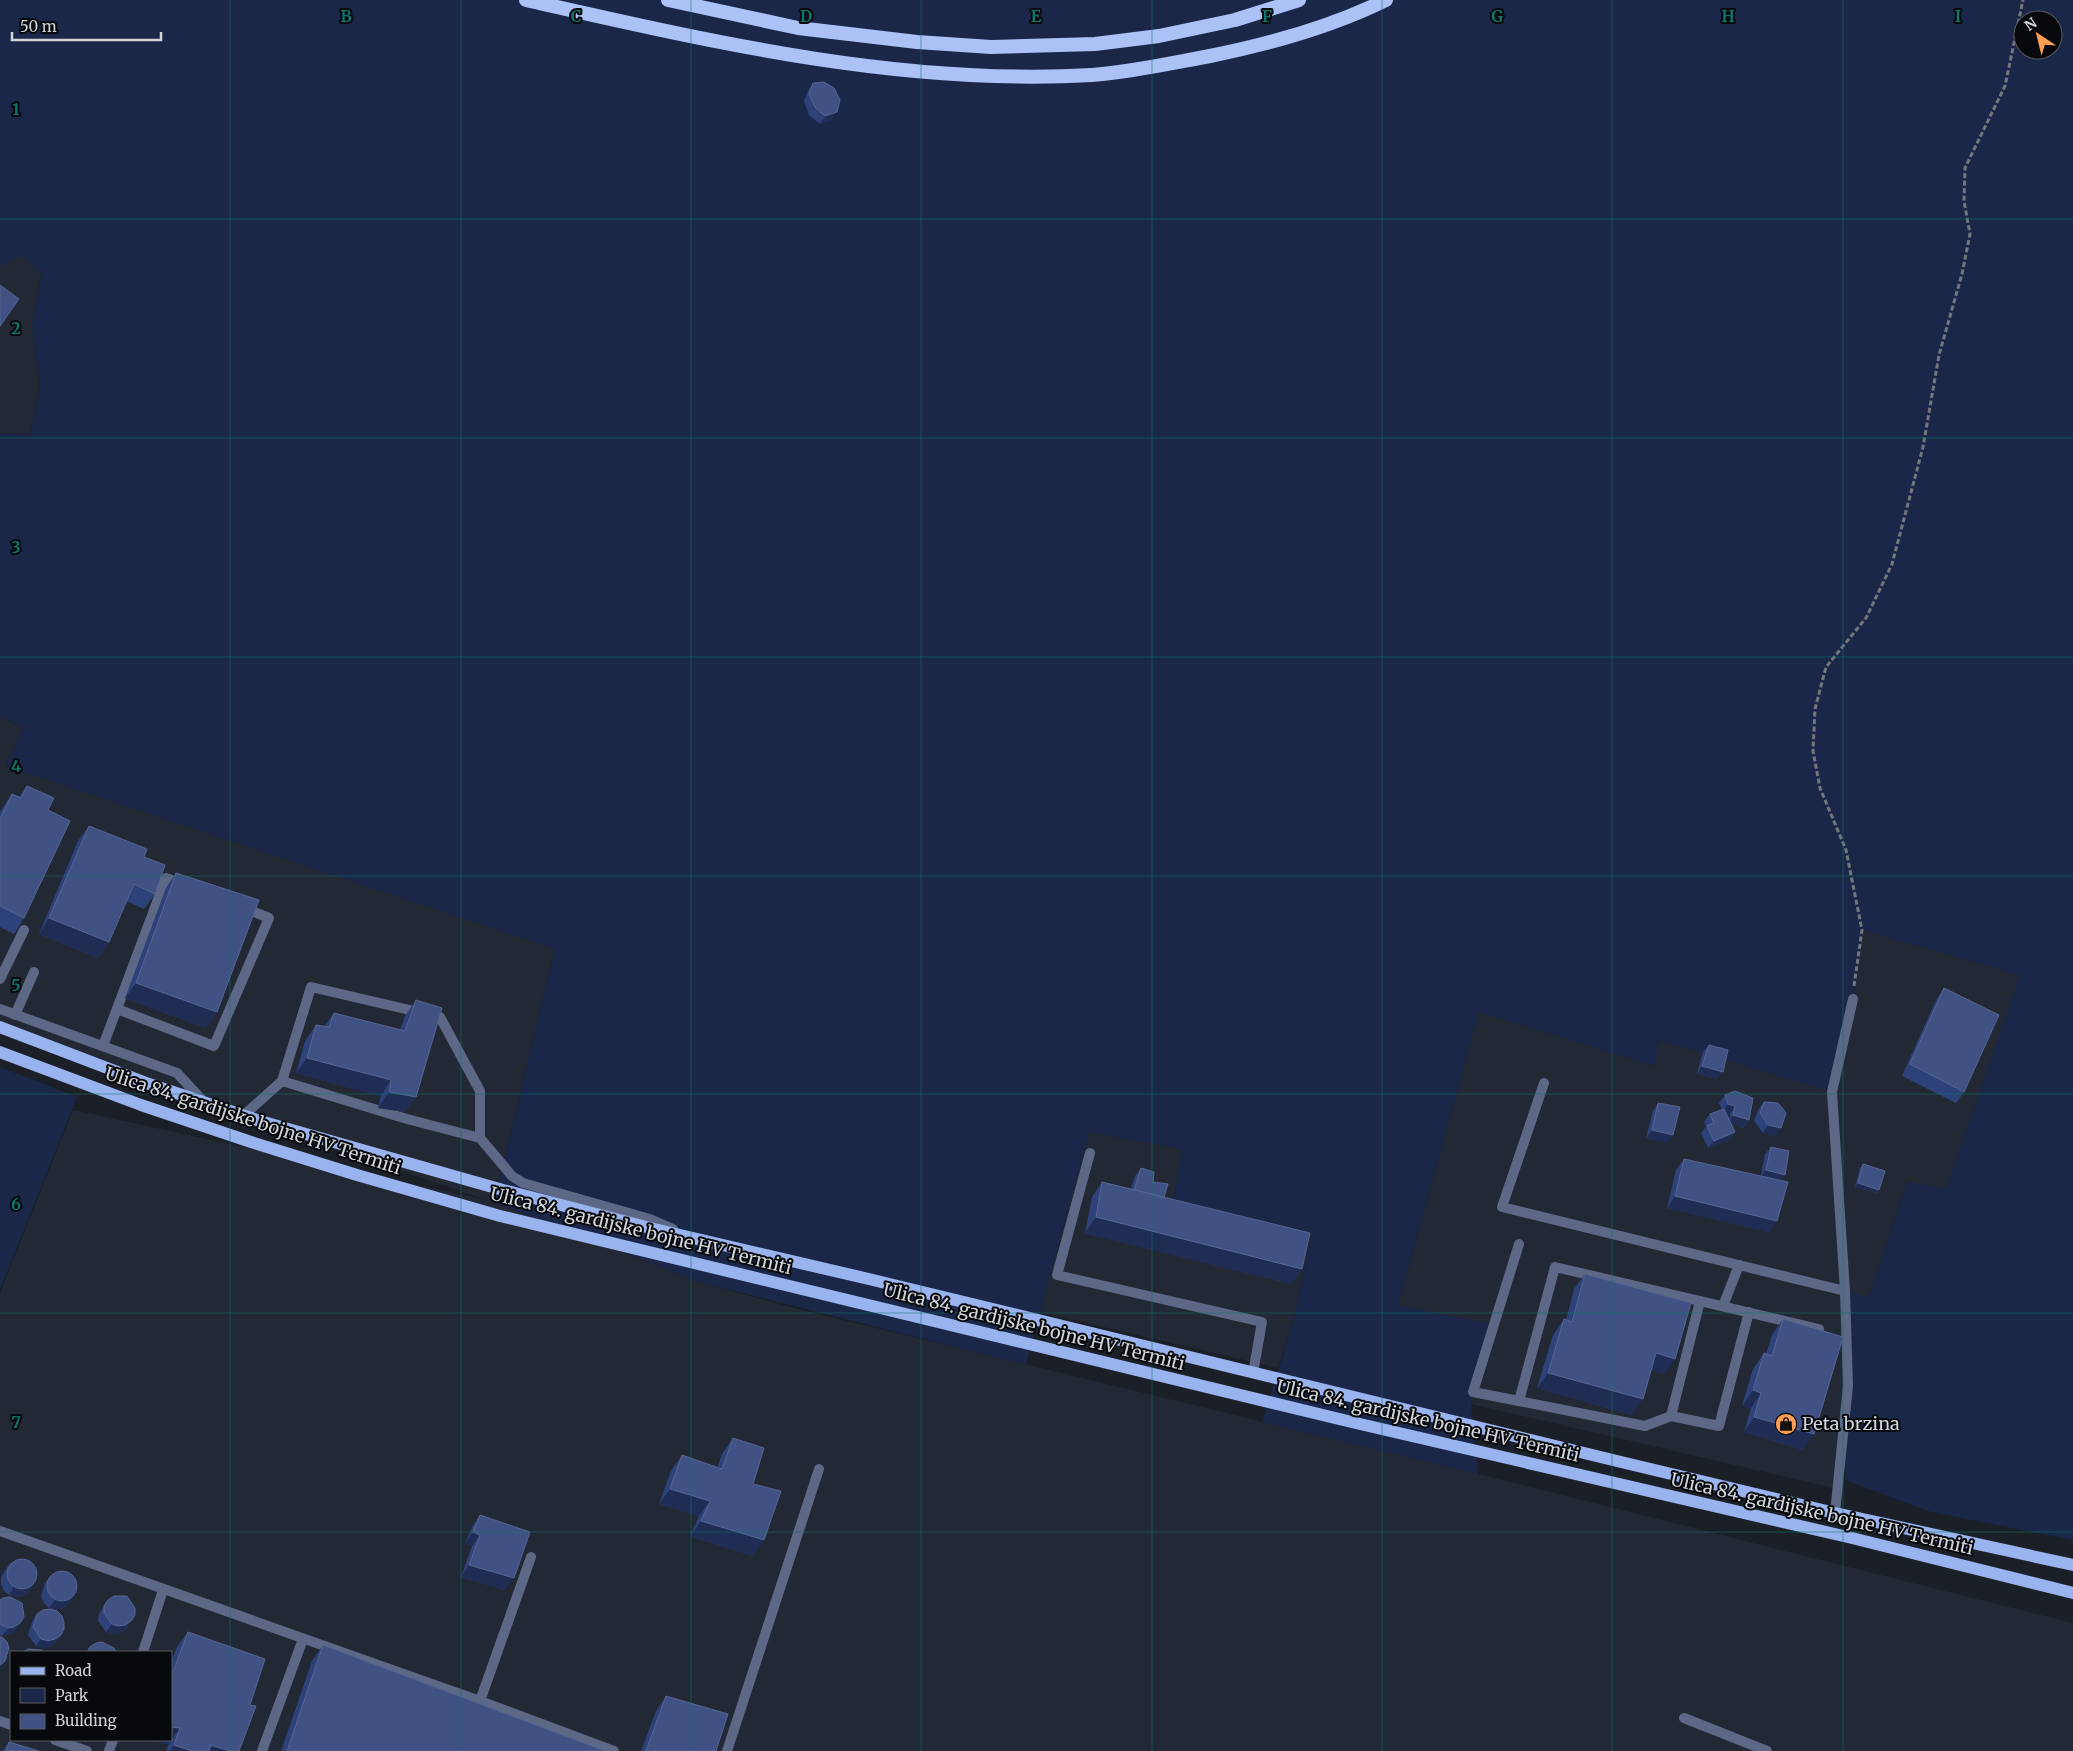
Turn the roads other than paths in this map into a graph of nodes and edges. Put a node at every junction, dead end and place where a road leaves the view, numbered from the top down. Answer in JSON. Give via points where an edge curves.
{"nodes":[{"id":1,"x":526,"y":0,"type":"edge"},
{"id":2,"x":668,"y":0,"type":"edge"},
{"id":3,"x":1299,"y":0,"type":"edge"},
{"id":4,"x":1386,"y":0,"type":"edge"},
{"id":5,"x":192,"y":888,"type":"edge"},
{"id":6,"x":235,"y":904,"type":"edge"},
{"id":7,"x":24,"y":930,"type":"edge"},
{"id":8,"x":34,"y":972,"type":"dead end"},
{"id":9,"x":0,"y":979,"type":"edge"},
{"id":10,"x":1853,"y":999,"type":"road end"},
{"id":11,"x":0,"y":1009,"type":"edge"},
{"id":12,"x":117,"y":1009,"type":"junction"},
{"id":13,"x":15,"y":1015,"type":"junction"},
{"id":14,"x":0,"y":1028,"type":"edge"},
{"id":15,"x":103,"y":1046,"type":"junction"},
{"id":16,"x":0,"y":1052,"type":"edge"},
{"id":17,"x":282,"y":1081,"type":"junction"},
{"id":18,"x":1544,"y":1082,"type":"dead end"},
{"id":19,"x":204,"y":1103,"type":"junction"},
{"id":20,"x":243,"y":1116,"type":"junction"},
{"id":21,"x":480,"y":1138,"type":"junction"},
{"id":22,"x":1090,"y":1153,"type":"dead end"},
{"id":23,"x":692,"y":1238,"type":"junction"},
{"id":24,"x":1519,"y":1244,"type":"dead end"},
{"id":25,"x":1739,"y":1265,"type":"junction"},
{"id":26,"x":1845,"y":1291,"type":"junction"},
{"id":27,"x":1700,"y":1300,"type":"junction"},
{"id":28,"x":1722,"y":1306,"type":"junction"},
{"id":29,"x":1749,"y":1312,"type":"junction"},
{"id":30,"x":1819,"y":1329,"type":"edge"},
{"id":31,"x":1253,"y":1373,"type":"junction"},
{"id":32,"x":1519,"y":1401,"type":"junction"},
{"id":33,"x":1671,"y":1416,"type":"junction"},
{"id":34,"x":819,"y":1470,"type":"dead end"},
{"id":35,"x":1835,"y":1513,"type":"junction"},
{"id":36,"x":0,"y":1531,"type":"edge"},
{"id":37,"x":531,"y":1557,"type":"dead end"},
{"id":38,"x":2073,"y":1565,"type":"edge"},
{"id":39,"x":164,"y":1590,"type":"junction"},
{"id":40,"x":2073,"y":1593,"type":"edge"},
{"id":41,"x":302,"y":1639,"type":"junction"},
{"id":42,"x":142,"y":1651,"type":"edge"},
{"id":43,"x":480,"y":1701,"type":"junction"},
{"id":44,"x":1684,"y":1718,"type":"dead end"},
{"id":45,"x":58,"y":1741,"type":"edge"},
{"id":46,"x":87,"y":1751,"type":"edge"},
{"id":47,"x":262,"y":1751,"type":"edge"},
{"id":48,"x":614,"y":1751,"type":"edge"},
{"id":49,"x":727,"y":1751,"type":"edge"},
{"id":50,"x":1767,"y":1751,"type":"edge"}],
"edges":[{"from":1,"to":4,"type":"highway","via":[[682,36],[788,56],[894,70],[1002,77],[1094,75],[1161,66],[1260,45]]},
{"from":2,"to":3,"type":"highway","via":[[798,28],[991,47],[1095,44],[1159,36],[1235,20]]},
{"from":5,"to":12,"type":"street","via":[[166,878]]},
{"from":6,"to":12,"type":"street","via":[[269,918],[214,1046]]},
{"from":7,"to":9,"type":"street"},
{"from":8,"to":13,"type":"street"},
{"from":10,"to":26,"type":"street","via":[[1832,1092]]},
{"from":11,"to":13,"type":"street"},
{"from":12,"to":15,"type":"street"},
{"from":13,"to":15,"type":"street"},
{"from":14,"to":19,"type":"main road","name":"Ulica 84. gardijske bojne HV Termiti"},
{"from":15,"to":19,"type":"street","via":[[177,1073]]},
{"from":16,"to":40,"type":"main road","name":"Ulica 84. gardijske bojne HV Termiti","via":[[251,1142],[500,1216]]},
{"from":17,"to":20,"type":"street"},
{"from":17,"to":21,"type":"street"},
{"from":17,"to":21,"type":"street","via":[[311,987],[440,1017],[480,1091]]},
{"from":18,"to":25,"type":"street","via":[[1502,1207]]},
{"from":19,"to":20,"type":"main road","name":"Ulica 84. gardijske bojne HV Termiti"},
{"from":20,"to":23,"type":"main road","name":"Ulica 84. gardijske bojne HV Termiti","via":[[359,1151]]},
{"from":21,"to":23,"type":"street","via":[[512,1176],[523,1182],[650,1219]]},
{"from":22,"to":31,"type":"street","via":[[1057,1275],[1262,1322]]},
{"from":23,"to":31,"type":"main road","name":"Ulica 84. gardijske bojne HV Termiti"},
{"from":24,"to":32,"type":"street","via":[[1473,1392]]},
{"from":25,"to":26,"type":"street"},
{"from":25,"to":28,"type":"street"},
{"from":26,"to":35,"type":"street","via":[[1848,1386]]},
{"from":27,"to":28,"type":"street"},
{"from":27,"to":32,"type":"street","via":[[1555,1267]]},
{"from":27,"to":33,"type":"street"},
{"from":28,"to":29,"type":"street"},
{"from":29,"to":30,"type":"street"},
{"from":29,"to":33,"type":"street","via":[[1719,1426]]},
{"from":31,"to":35,"type":"main road","name":"Ulica 84. gardijske bojne HV Termiti"},
{"from":32,"to":33,"type":"street","via":[[1645,1426]]},
{"from":34,"to":49,"type":"street"},
{"from":35,"to":38,"type":"main road","name":"Ulica 84. gardijske bojne HV Termiti"},
{"from":36,"to":39,"type":"street"},
{"from":37,"to":43,"type":"street"},
{"from":39,"to":41,"type":"street"},
{"from":39,"to":42,"type":"street"},
{"from":41,"to":43,"type":"street"},
{"from":41,"to":47,"type":"street"},
{"from":43,"to":48,"type":"street"},
{"from":44,"to":50,"type":"street"},
{"from":45,"to":46,"type":"street"}]}
